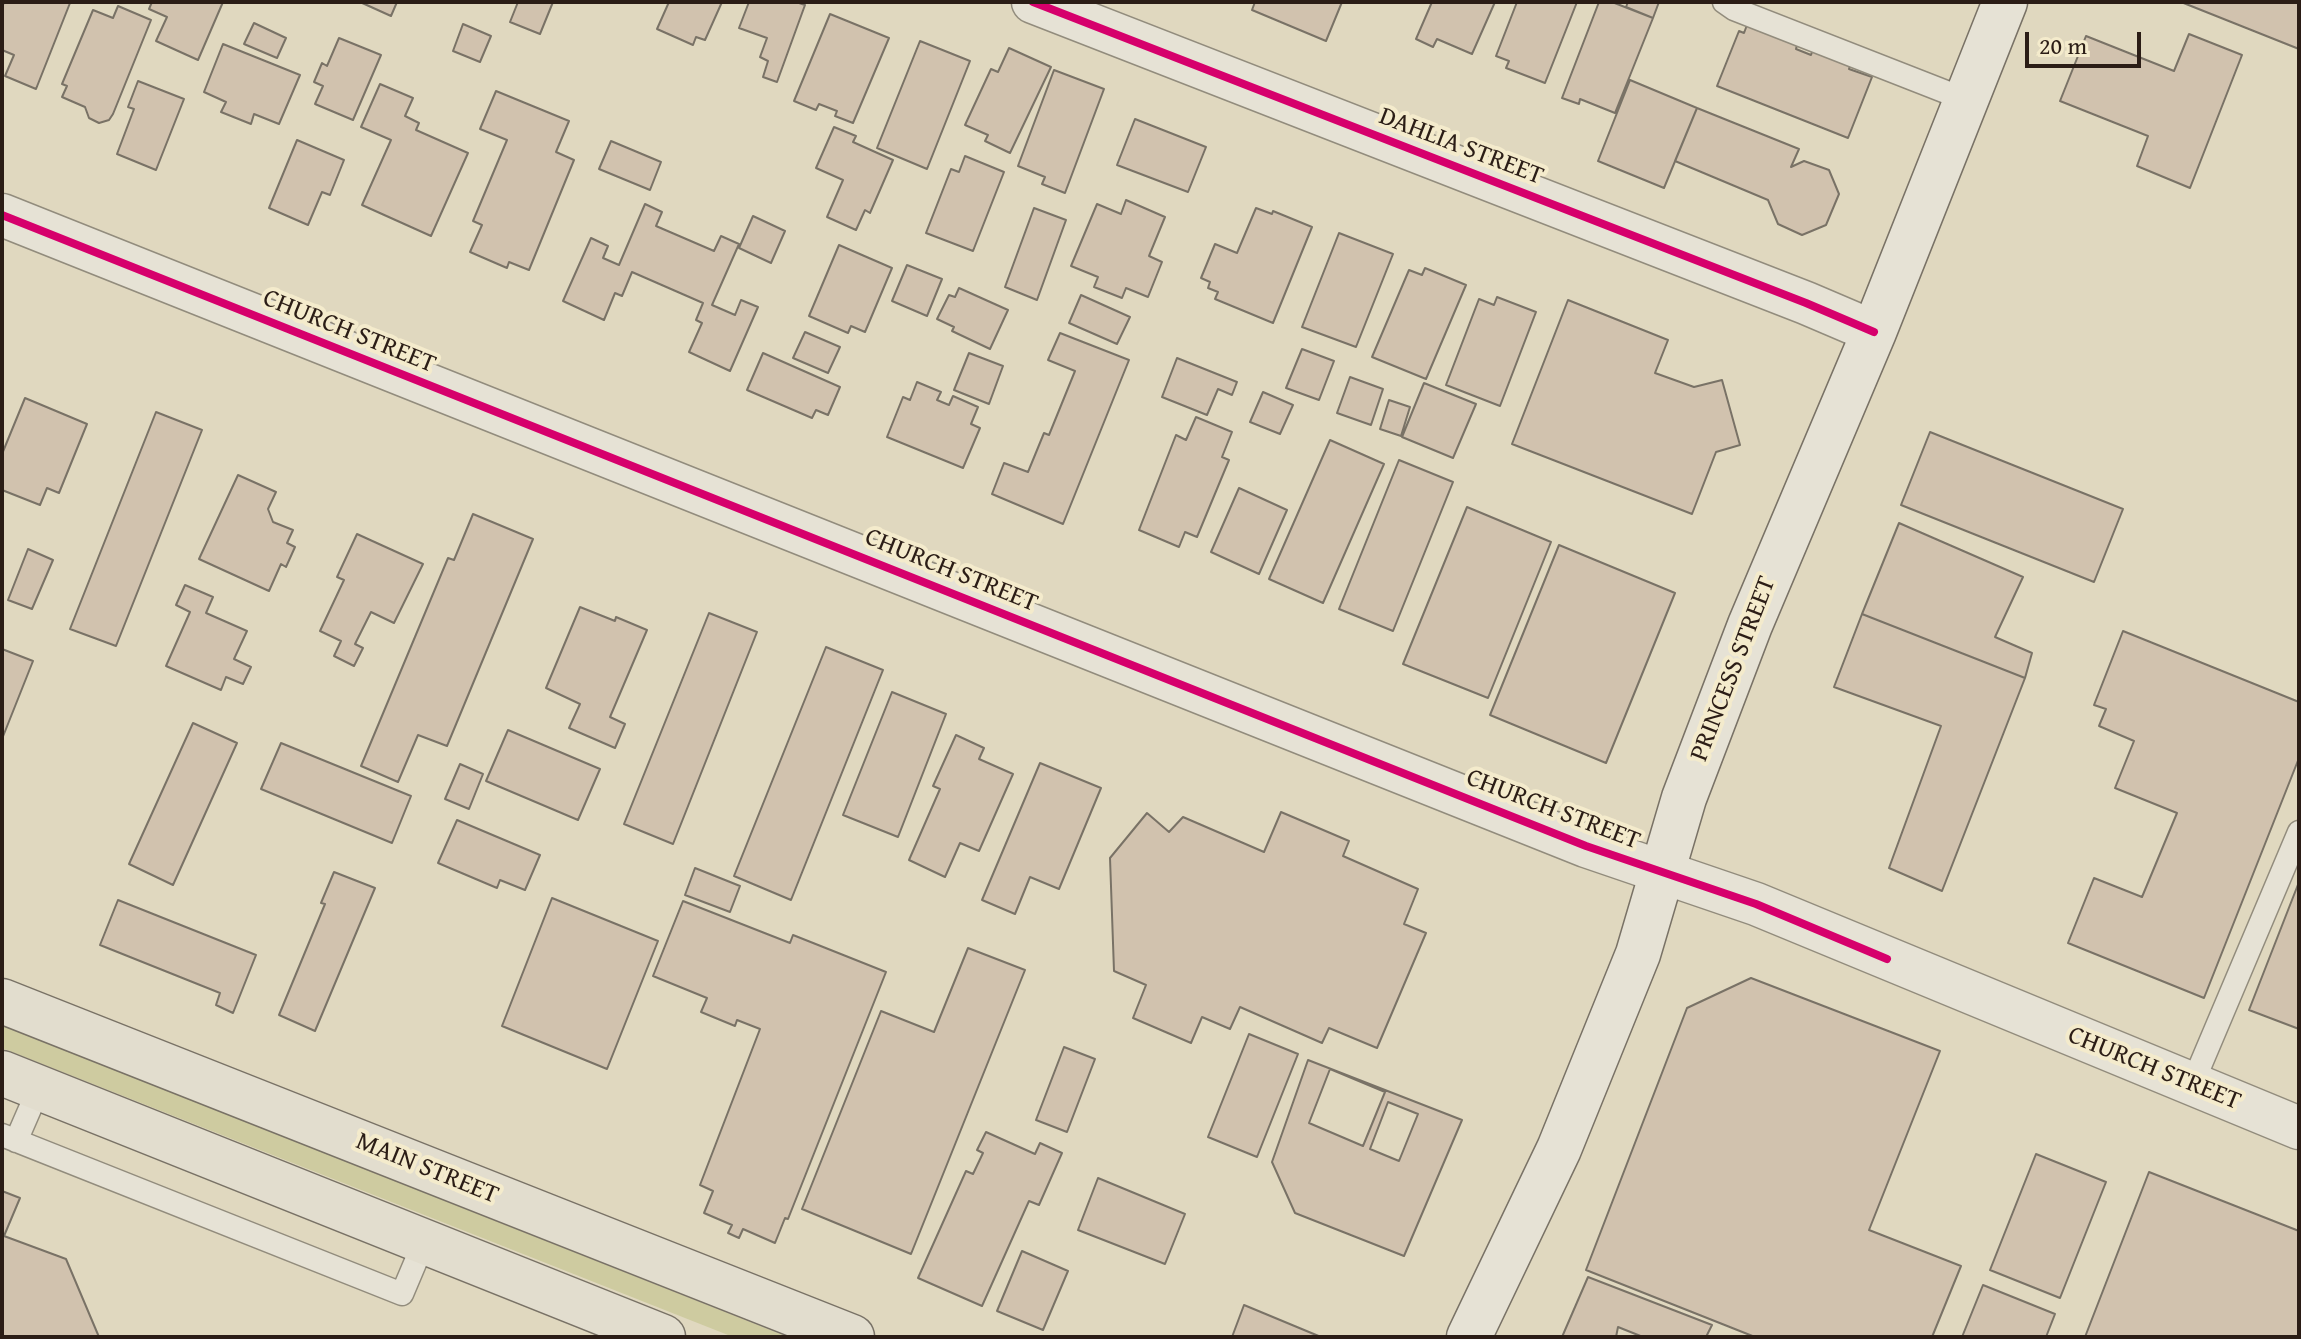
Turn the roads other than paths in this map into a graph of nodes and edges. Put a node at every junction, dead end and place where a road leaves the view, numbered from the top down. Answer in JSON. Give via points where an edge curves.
{"nodes":[{"id":1,"x":1033,"y":2,"type":"edge"},
{"id":2,"x":1724,"y":2,"type":"edge"},
{"id":3,"x":2005,"y":2,"type":"edge"},
{"id":4,"x":1964,"y":99,"type":"junction"},
{"id":5,"x":2,"y":215,"type":"edge"},
{"id":6,"x":1874,"y":332,"type":"junction"},
{"id":7,"x":2299,"y":832,"type":"edge"},
{"id":8,"x":1661,"y":872,"type":"junction"},
{"id":9,"x":2,"y":1001,"type":"edge"},
{"id":10,"x":20,"y":1081,"type":"edge"},
{"id":11,"x":2192,"y":1085,"type":"junction"},
{"id":12,"x":2299,"y":1128,"type":"edge"},
{"id":13,"x":9,"y":1138,"type":"edge"},
{"id":14,"x":424,"y":1242,"type":"junction"},
{"id":15,"x":663,"y":1337,"type":"edge"},
{"id":16,"x":852,"y":1337,"type":"edge"},
{"id":17,"x":1469,"y":1337,"type":"edge"}],
"edges":[{"from":1,"to":6,"type":"street","name":"DAHLIA STREET"},
{"from":2,"to":4,"type":"lane"},
{"from":3,"to":4,"type":"main road","name":"PRINCESS STREET"},
{"from":4,"to":6,"type":"main road","name":"PRINCESS STREET"},
{"from":5,"to":8,"type":"street","name":"CHURCH STREET"},
{"from":6,"to":8,"type":"main road","name":"PRINCESS STREET","via":[[1750,625]]},
{"from":7,"to":11,"type":"lane"},
{"from":8,"to":11,"type":"street","name":"CHURCH STREET","via":[[1756,904]]},
{"from":8,"to":17,"type":"main road","name":"PRINCESS STREET","via":[[1638,954],[1565,1135]]},
{"from":9,"to":16,"type":"highway","name":"MAIN STREET"},
{"from":10,"to":13,"type":"lane"},
{"from":10,"to":14,"type":"highway"},
{"from":11,"to":12,"type":"street","name":"CHURCH STREET"},
{"from":13,"to":14,"type":"lane","via":[[402,1294]]},
{"from":14,"to":15,"type":"highway"}]}
